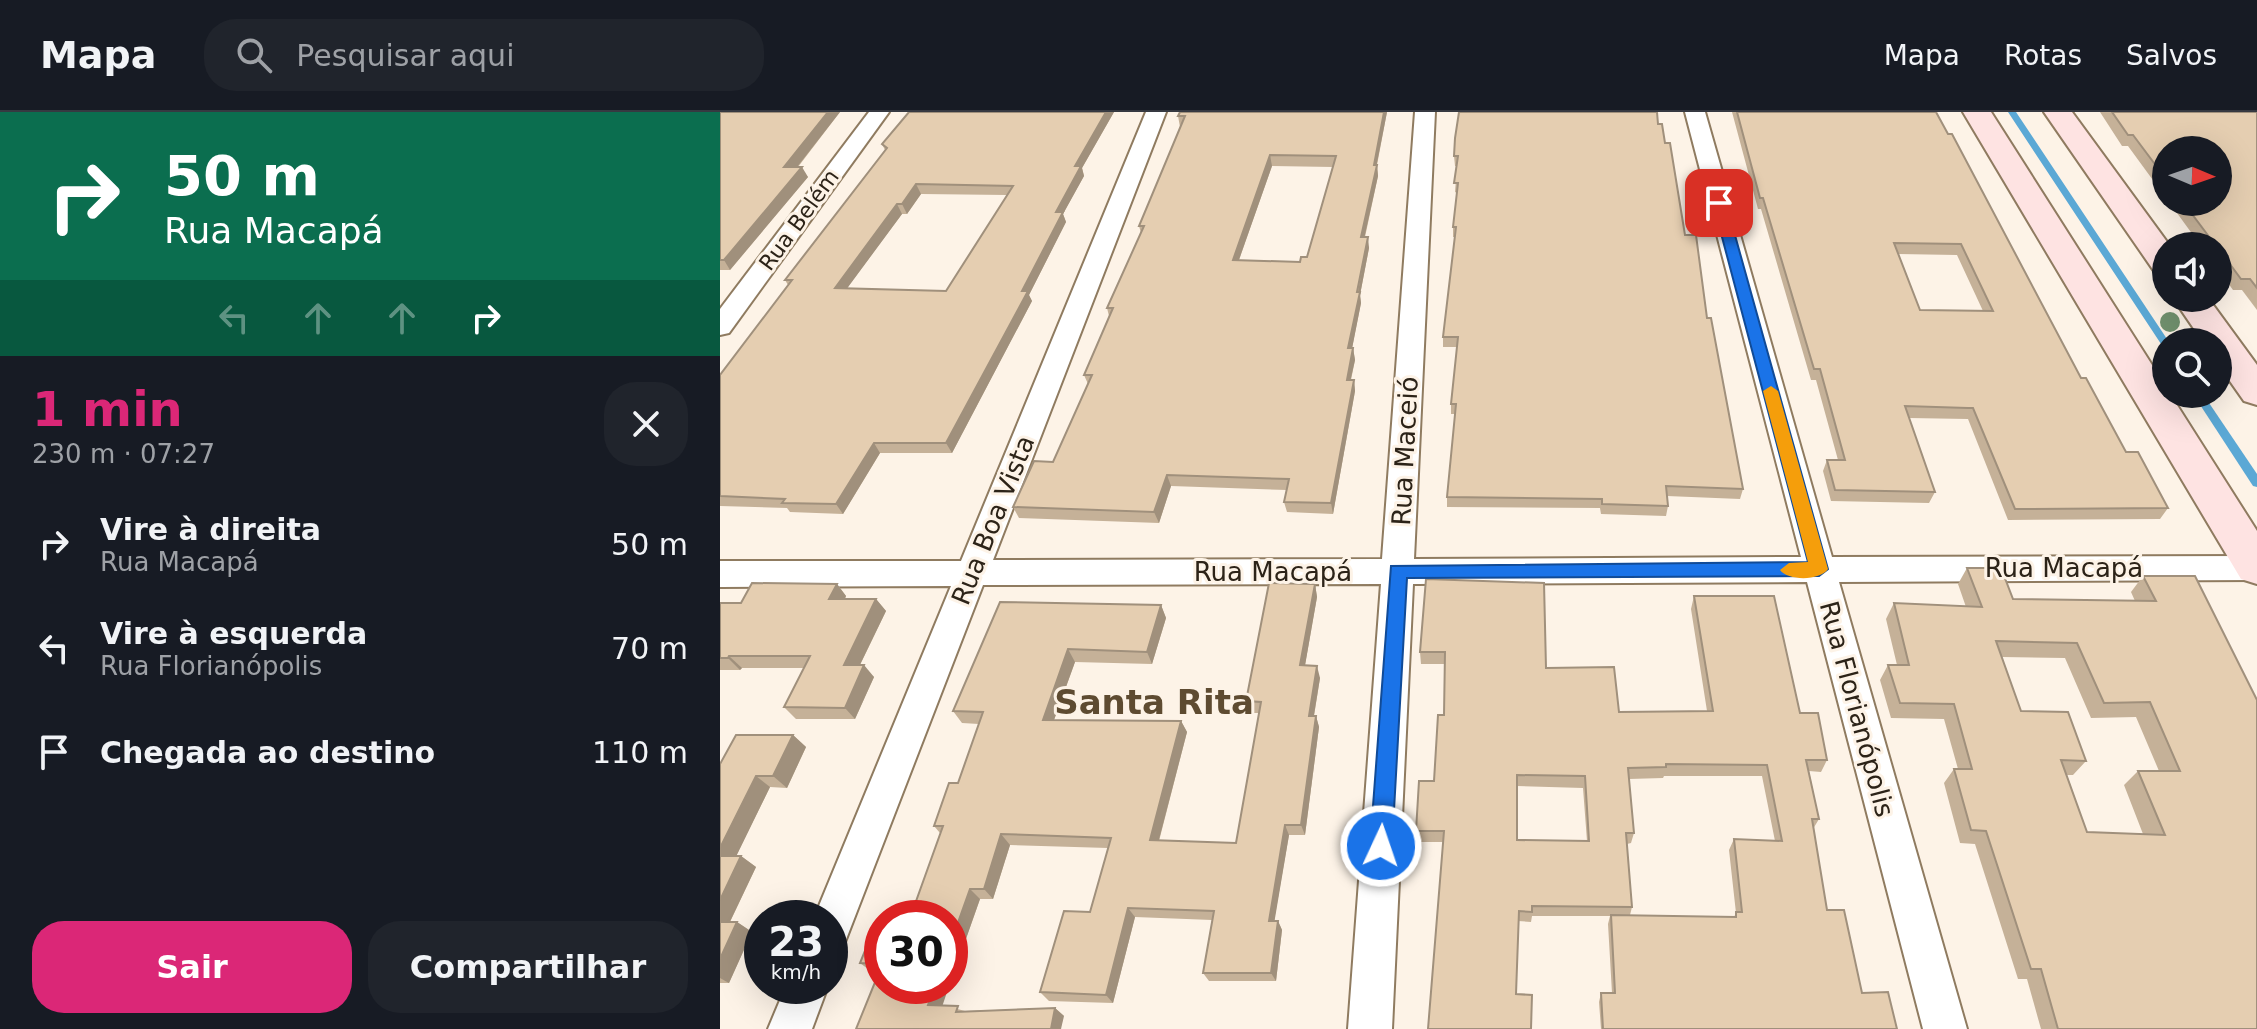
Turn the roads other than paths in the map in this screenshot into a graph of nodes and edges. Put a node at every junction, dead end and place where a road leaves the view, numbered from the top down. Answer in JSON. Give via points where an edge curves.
{"nodes":[{"id":1,"x":879,"y":112,"type":"edge"},
{"id":2,"x":1156,"y":112,"type":"edge"},
{"id":3,"x":1425,"y":112,"type":"edge"},
{"id":4,"x":1695,"y":112,"type":"edge"},
{"id":5,"x":1977,"y":112,"type":"edge"},
{"id":6,"x":2058,"y":112,"type":"edge"},
{"id":7,"x":2152,"y":244,"type":"edge"},
{"id":8,"x":2200,"y":312,"type":"edge"},
{"id":9,"x":720,"y":327,"type":"edge"},
{"id":10,"x":2257,"y":392,"type":"edge"},
{"id":11,"x":2257,"y":567,"type":"edge"},
{"id":12,"x":1819,"y":569,"type":"junction"},
{"id":13,"x":1398,"y":571,"type":"junction"},
{"id":14,"x":972,"y":573,"type":"junction"},
{"id":15,"x":720,"y":574,"type":"edge"},
{"id":16,"x":841,"y":900,"type":"edge"},
{"id":17,"x":800,"y":1004,"type":"edge"},
{"id":18,"x":790,"y":1029,"type":"edge"},
{"id":19,"x":1370,"y":1029,"type":"edge"},
{"id":20,"x":1945,"y":1029,"type":"edge"}],
"edges":[{"from":1,"to":9,"type":"street","name":"Rua Belém"},
{"from":2,"to":14,"type":"street","name":"Rua Boa Vista"},
{"from":3,"to":13,"type":"street","name":"Rua Maceió"},
{"from":4,"to":12,"type":"street","name":"Rua Florianópolis"},
{"from":5,"to":11,"type":"street"},
{"from":6,"to":7,"type":"street"},
{"from":8,"to":10,"type":"street"},
{"from":11,"to":12,"type":"street","name":"Rua Macapá"},
{"from":12,"to":13,"type":"street","name":"Rua Macapá"},
{"from":12,"to":20,"type":"street","name":"Rua Florianópolis"},
{"from":13,"to":14,"type":"street","name":"Rua Macapá"},
{"from":13,"to":19,"type":"street","name":"Rua Maceió"},
{"from":14,"to":15,"type":"street","name":"Rua Macapá"},
{"from":14,"to":16,"type":"street","name":"Rua Boa Vista"},
{"from":17,"to":18,"type":"street"}]}
